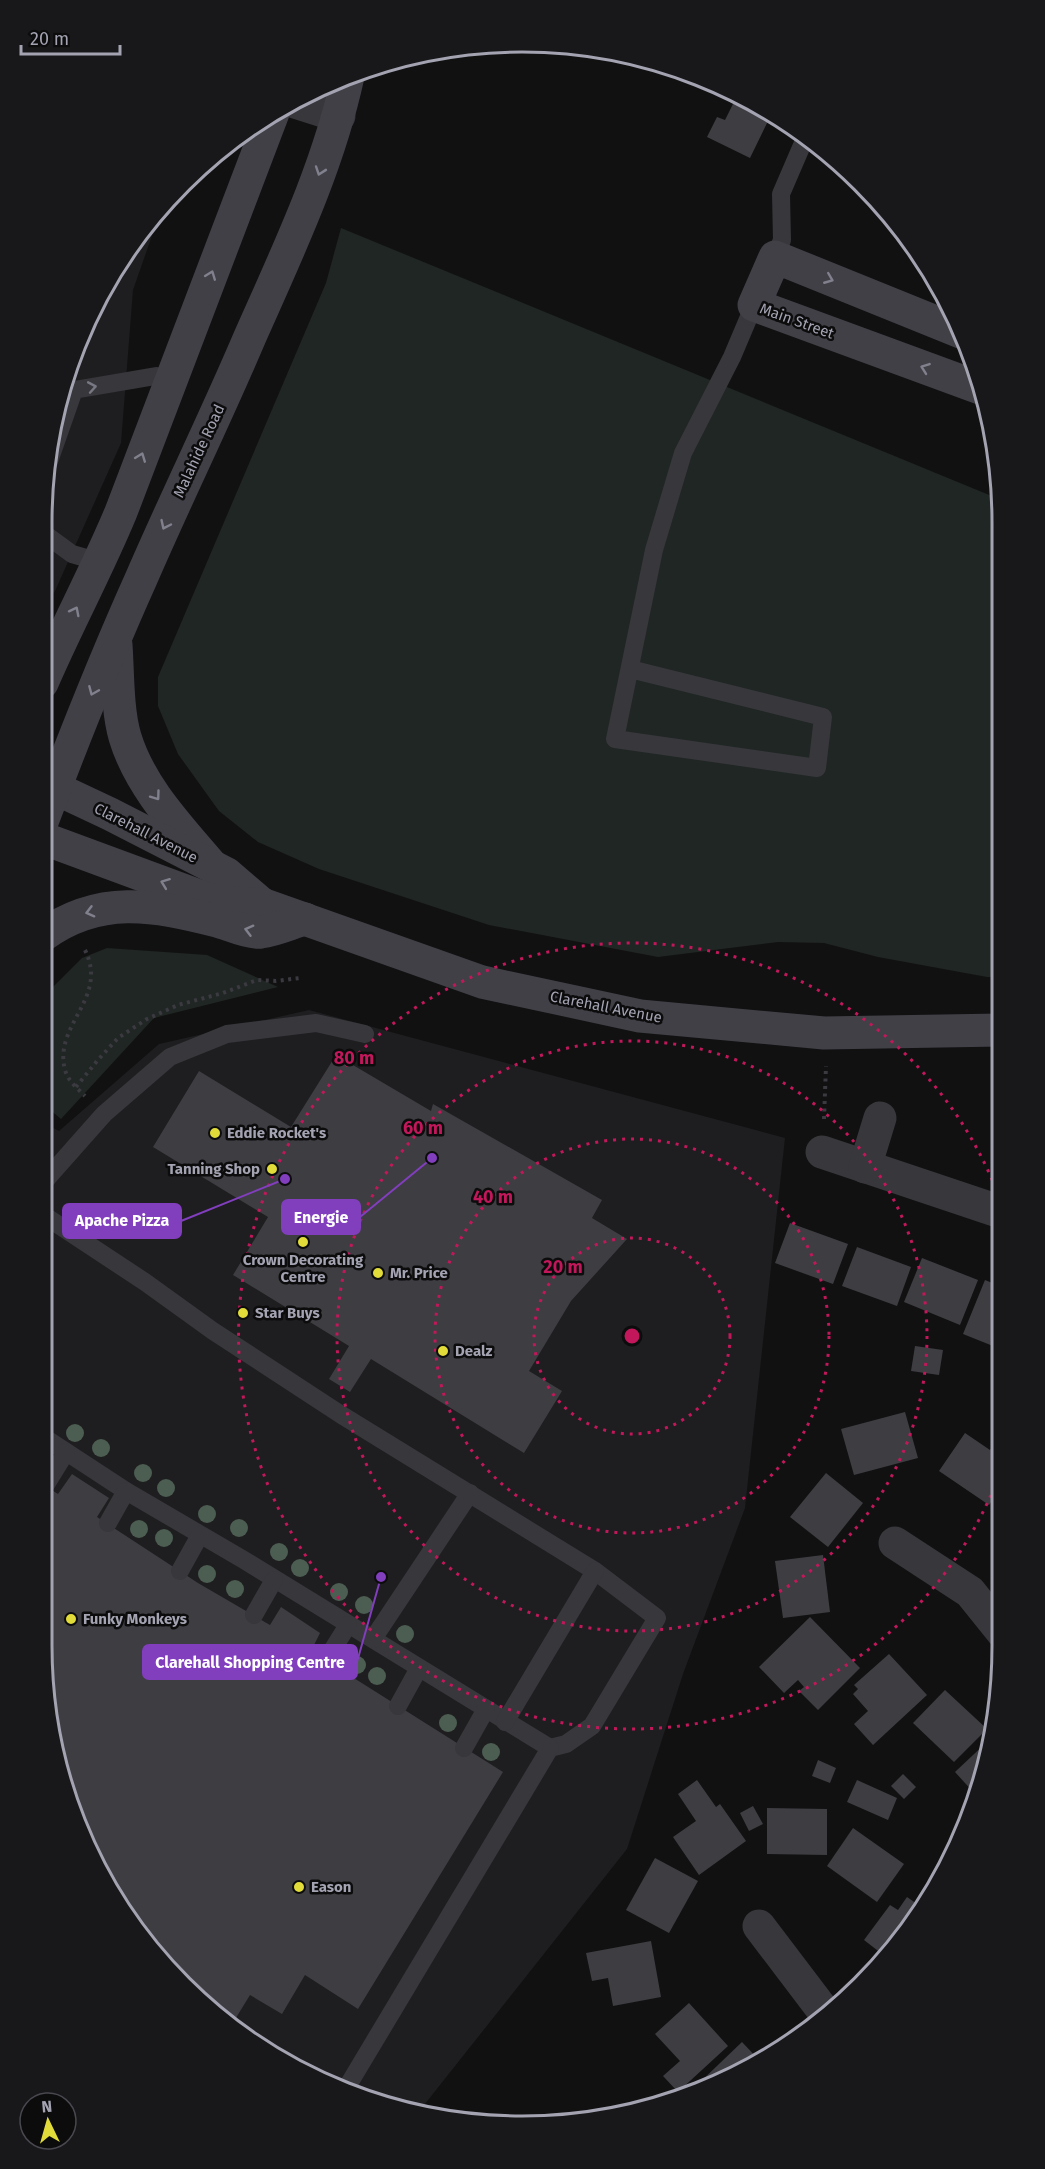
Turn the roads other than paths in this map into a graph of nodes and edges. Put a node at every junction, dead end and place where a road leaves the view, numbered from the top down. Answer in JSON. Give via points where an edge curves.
{"nodes":[{"id":1,"x":346,"y":87,"type":"edge"},
{"id":2,"x":306,"y":106,"type":"edge"},
{"id":3,"x":339,"y":116,"type":"junction"},
{"id":4,"x":268,"y":128,"type":"edge"},
{"id":5,"x":802,"y":145,"type":"edge"},
{"id":6,"x":775,"y":257,"type":"junction"},
{"id":7,"x":754,"y":305,"type":"junction"},
{"id":8,"x":950,"y":328,"type":"edge"},
{"id":9,"x":170,"y":384,"type":"junction"},
{"id":10,"x":972,"y":385,"type":"edge"},
{"id":11,"x":67,"y":411,"type":"edge"},
{"id":12,"x":52,"y":539,"type":"edge"},
{"id":13,"x":100,"y":562,"type":"junction"},
{"id":14,"x":141,"y":579,"type":"junction"},
{"id":15,"x":116,"y":637,"type":"junction"},
{"id":16,"x":52,"y":647,"type":"edge"},
{"id":17,"x":630,"y":669,"type":"junction"},
{"id":18,"x":52,"y":776,"type":"edge"},
{"id":19,"x":52,"y":787,"type":"edge"},
{"id":20,"x":52,"y":842,"type":"edge"},
{"id":21,"x":212,"y":866,"type":"junction"},
{"id":22,"x":261,"y":904,"type":"junction"},
{"id":23,"x":305,"y":919,"type":"junction"},
{"id":24,"x":52,"y":928,"type":"edge"},
{"id":25,"x":992,"y":1030,"type":"edge"},
{"id":26,"x":365,"y":1034,"type":"dead end"},
{"id":27,"x":880,"y":1118,"type":"dead end"},
{"id":28,"x":822,"y":1152,"type":"road end"},
{"id":29,"x":866,"y":1167,"type":"junction"},
{"id":30,"x":52,"y":1173,"type":"edge"},
{"id":31,"x":992,"y":1209,"type":"edge"},
{"id":32,"x":52,"y":1221,"type":"edge"},
{"id":33,"x":52,"y":1443,"type":"edge"},
{"id":34,"x":66,"y":1452,"type":"junction"},
{"id":35,"x":52,"y":1475,"type":"edge"},
{"id":36,"x":126,"y":1491,"type":"junction"},
{"id":37,"x":470,"y":1493,"type":"junction"},
{"id":38,"x":108,"y":1523,"type":"dead end"},
{"id":39,"x":200,"y":1535,"type":"junction"},
{"id":40,"x":896,"y":1544,"type":"dead end"},
{"id":41,"x":180,"y":1571,"type":"dead end"},
{"id":42,"x":595,"y":1571,"type":"junction"},
{"id":43,"x":274,"y":1580,"type":"junction"},
{"id":44,"x":254,"y":1615,"type":"dead end"},
{"id":45,"x":992,"y":1619,"type":"edge"},
{"id":46,"x":348,"y":1625,"type":"junction"},
{"id":47,"x":373,"y":1639,"type":"junction"},
{"id":48,"x":326,"y":1660,"type":"dead end"},
{"id":49,"x":419,"y":1668,"type":"junction"},
{"id":50,"x":398,"y":1706,"type":"dead end"},
{"id":51,"x":486,"y":1709,"type":"junction"},
{"id":52,"x":505,"y":1722,"type":"junction"},
{"id":53,"x":464,"y":1748,"type":"dead end"},
{"id":54,"x":550,"y":1748,"type":"junction"},
{"id":55,"x":759,"y":1926,"type":"dead end"},
{"id":56,"x":822,"y":2009,"type":"edge"},
{"id":57,"x":349,"y":2083,"type":"edge"}],
"edges":[{"from":1,"to":3,"type":"main road","name":"Malahide Road"},
{"from":2,"to":3,"type":"street"},
{"from":3,"to":14,"type":"main road","name":"Malahide Road","one_way":true,"via":[[312,195]]},
{"from":9,"to":4,"type":"main road","one_way":true},
{"from":5,"to":6,"type":"lane","via":[[781,194],[782,240]]},
{"from":6,"to":7,"type":"main road","name":"Main Street"},
{"from":6,"to":8,"type":"main road","one_way":true},
{"from":10,"to":7,"type":"main road","name":"Main Street","one_way":true},
{"from":7,"to":17,"type":"lane","via":[[683,453],[654,550]]},
{"from":11,"to":9,"type":"lane","one_way":true,"via":[[74,390],[156,376]]},
{"from":13,"to":9,"type":"main road","one_way":true},
{"from":12,"to":13,"type":"lane","via":[[72,554]]},
{"from":13,"to":14,"type":"main road"},
{"from":16,"to":13,"type":"main road","one_way":true},
{"from":14,"to":15,"type":"main road","name":"Malahide Road"},
{"from":15,"to":18,"type":"main road","name":"Malahide Road","one_way":true},
{"from":15,"to":21,"type":"main road","one_way":true,"via":[[124,736],[135,763],[173,820]]},
{"from":17,"to":17,"type":"lane","via":[[823,717],[817,768],[615,739]]},
{"from":19,"to":21,"type":"main road","name":"Clarehall Avenue"},
{"from":22,"to":20,"type":"main road","name":"Clarehall Avenue","one_way":true,"via":[[218,903]]},
{"from":21,"to":22,"type":"main road","name":"Clarehall Avenue"},
{"from":22,"to":23,"type":"main road","name":"Clarehall Avenue"},
{"from":23,"to":24,"type":"main road","one_way":true,"via":[[260,933],[169,909],[130,906],[81,914]]},
{"from":23,"to":25,"type":"main road","name":"Clarehall Avenue","via":[[482,982],[640,1016],[824,1033]]},
{"from":26,"to":30,"type":"lane","via":[[316,1023],[227,1034],[170,1057],[104,1114]]},
{"from":27,"to":29,"type":"street"},
{"from":28,"to":29,"type":"street"},
{"from":29,"to":31,"type":"street"},
{"from":32,"to":37,"type":"lane","via":[[290,1382]]},
{"from":33,"to":34,"type":"lane"},
{"from":34,"to":35,"type":"lane"},
{"from":34,"to":36,"type":"lane"},
{"from":36,"to":38,"type":"lane"},
{"from":36,"to":39,"type":"lane"},
{"from":37,"to":42,"type":"lane"},
{"from":37,"to":47,"type":"lane"},
{"from":39,"to":41,"type":"lane"},
{"from":39,"to":43,"type":"lane"},
{"from":40,"to":45,"type":"street","via":[[970,1592]]},
{"from":42,"to":52,"type":"lane"},
{"from":42,"to":54,"type":"lane","via":[[657,1618],[592,1726],[566,1744]]},
{"from":43,"to":44,"type":"lane"},
{"from":43,"to":46,"type":"lane"},
{"from":46,"to":47,"type":"lane"},
{"from":46,"to":48,"type":"lane"},
{"from":47,"to":49,"type":"lane"},
{"from":49,"to":50,"type":"lane"},
{"from":49,"to":51,"type":"lane"},
{"from":51,"to":52,"type":"lane"},
{"from":51,"to":53,"type":"lane"},
{"from":52,"to":54,"type":"lane"},
{"from":54,"to":57,"type":"lane"},
{"from":55,"to":56,"type":"street"}]}
